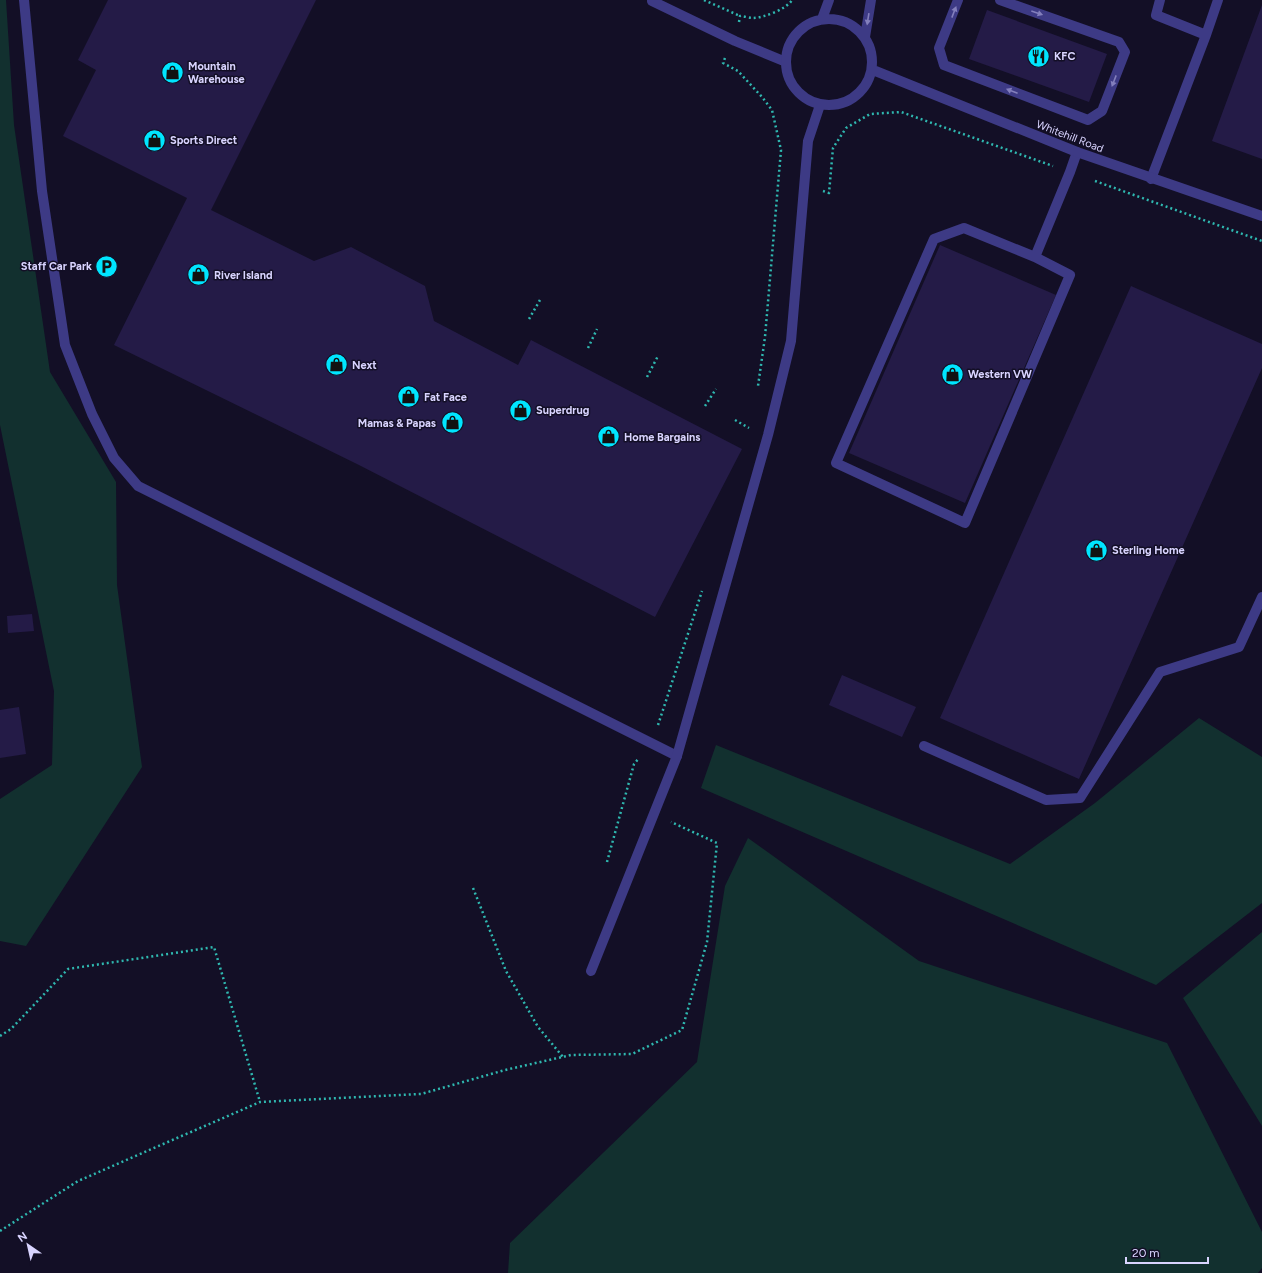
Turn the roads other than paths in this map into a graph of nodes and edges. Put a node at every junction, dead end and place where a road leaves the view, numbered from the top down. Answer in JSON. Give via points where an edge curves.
{"nodes":[{"id":1,"x":24,"y":0,"type":"edge"},
{"id":2,"x":829,"y":0,"type":"edge"},
{"id":3,"x":871,"y":0,"type":"edge"},
{"id":4,"x":958,"y":0,"type":"edge"},
{"id":5,"x":1000,"y":0,"type":"edge"},
{"id":6,"x":1160,"y":0,"type":"edge"},
{"id":7,"x":1218,"y":0,"type":"edge"},
{"id":8,"x":652,"y":1,"type":"edge"},
{"id":9,"x":822,"y":19,"type":"junction"},
{"id":10,"x":1206,"y":35,"type":"junction"},
{"id":11,"x":865,"y":37,"type":"junction"},
{"id":12,"x":786,"y":62,"type":"junction"},
{"id":13,"x":872,"y":70,"type":"junction"},
{"id":14,"x":820,"y":105,"type":"junction"},
{"id":15,"x":1077,"y":152,"type":"junction"},
{"id":16,"x":1152,"y":179,"type":"junction"},
{"id":17,"x":1262,"y":216,"type":"edge"},
{"id":18,"x":1035,"y":257,"type":"junction"},
{"id":19,"x":1262,"y":597,"type":"edge"},
{"id":20,"x":924,"y":746,"type":"dead end"},
{"id":21,"x":677,"y":756,"type":"junction"},
{"id":22,"x":591,"y":972,"type":"dead end"}],
"edges":[{"from":1,"to":21,"type":"street","via":[[42,191],[65,345],[92,414],[114,458],[138,486]]},
{"from":2,"to":9,"type":"street"},
{"from":3,"to":11,"type":"street","one_way":true},
{"from":5,"to":4,"type":"street","one_way":true,"via":[[1119,42],[1125,52],[1102,111],[1088,120],[944,65],[940,48]]},
{"from":6,"to":10,"type":"street","via":[[1156,15]]},
{"from":7,"to":10,"type":"street"},
{"from":8,"to":12,"type":"street"},
{"from":9,"to":11,"type":"street","via":[[847,22]]},
{"from":9,"to":12,"type":"street","via":[[800,29],[787,50]]},
{"from":10,"to":16,"type":"street"},
{"from":11,"to":13,"type":"street","via":[[871,47]]},
{"from":12,"to":14,"type":"street","via":[[787,74],[796,89],[809,101]]},
{"from":13,"to":14,"type":"street","via":[[868,83],[848,102],[834,106]]},
{"from":13,"to":15,"type":"street","name":"Whitehill Road"},
{"from":14,"to":21,"type":"street","via":[[808,141],[791,341],[764,452]]},
{"from":15,"to":16,"type":"street","name":"Whitehill Road"},
{"from":15,"to":18,"type":"street"},
{"from":16,"to":17,"type":"street","name":"Whitehill Road"},
{"from":18,"to":18,"type":"street","via":[[1070,275],[965,523],[836,463],[934,239],[964,228]]},
{"from":19,"to":20,"type":"street","via":[[1240,647],[1160,672],[1080,798],[1046,800]]},
{"from":21,"to":22,"type":"street"}]}
